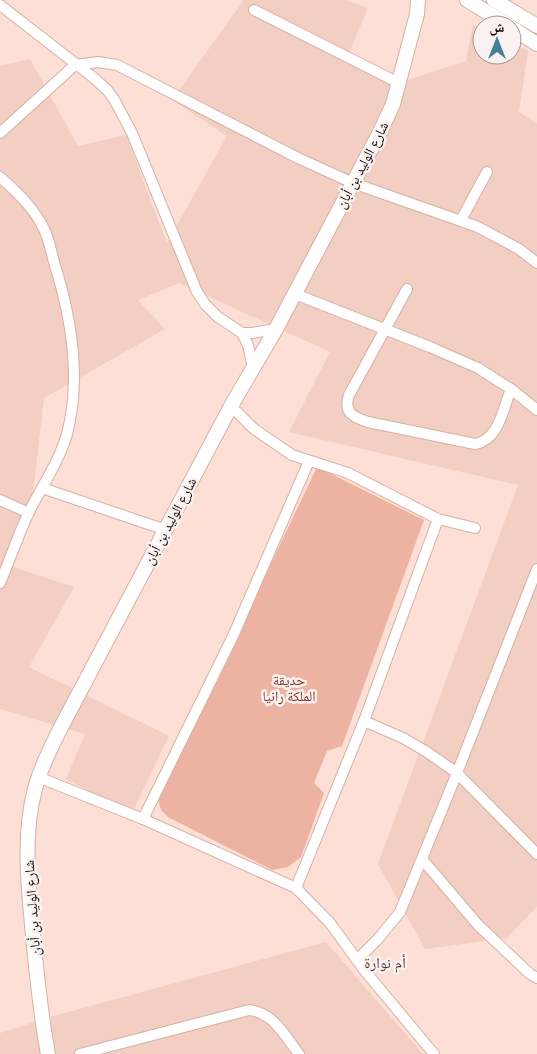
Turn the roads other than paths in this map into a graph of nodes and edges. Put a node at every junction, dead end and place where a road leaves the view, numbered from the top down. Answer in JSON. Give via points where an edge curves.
{"nodes":[{"id":1,"x":425,"y":0,"type":"edge"},
{"id":2,"x":467,"y":0,"type":"edge"},
{"id":3,"x":501,"y":2,"type":"edge"},
{"id":4,"x":0,"y":5,"type":"edge"},
{"id":5,"x":418,"y":7,"type":"edge"},
{"id":6,"x":254,"y":10,"type":"dead end"},
{"id":7,"x":492,"y":15,"type":"edge"},
{"id":8,"x":537,"y":26,"type":"edge"},
{"id":9,"x":522,"y":34,"type":"edge"},
{"id":10,"x":537,"y":44,"type":"edge"},
{"id":11,"x":75,"y":65,"type":"junction"},
{"id":12,"x":399,"y":83,"type":"junction"},
{"id":13,"x":0,"y":133,"type":"edge"},
{"id":14,"x":487,"y":172,"type":"dead end"},
{"id":15,"x":0,"y":177,"type":"edge"},
{"id":16,"x":353,"y":183,"type":"junction"},
{"id":17,"x":461,"y":220,"type":"junction"},
{"id":18,"x":537,"y":262,"type":"edge"},
{"id":19,"x":407,"y":289,"type":"dead end"},
{"id":20,"x":295,"y":294,"type":"junction"},
{"id":21,"x":276,"y":329,"type":"junction"},
{"id":22,"x":386,"y":330,"type":"junction"},
{"id":23,"x":242,"y":333,"type":"junction"},
{"id":24,"x":253,"y":368,"type":"junction"},
{"id":25,"x":511,"y":389,"type":"junction"},
{"id":26,"x":231,"y":406,"type":"junction"},
{"id":27,"x":537,"y":410,"type":"edge"},
{"id":28,"x":309,"y":461,"type":"junction"},
{"id":29,"x":42,"y":488,"type":"junction"},
{"id":30,"x":0,"y":500,"type":"edge"},
{"id":31,"x":28,"y":513,"type":"junction"},
{"id":32,"x":438,"y":519,"type":"junction"},
{"id":33,"x":475,"y":528,"type":"dead end"},
{"id":34,"x":166,"y":530,"type":"junction"},
{"id":35,"x":537,"y":569,"type":"edge"},
{"id":36,"x":0,"y":583,"type":"edge"},
{"id":37,"x":364,"y":721,"type":"junction"},
{"id":38,"x":457,"y":773,"type":"junction"},
{"id":39,"x":38,"y":777,"type":"junction"},
{"id":40,"x":143,"y":819,"type":"junction"},
{"id":41,"x":537,"y":854,"type":"edge"},
{"id":42,"x":422,"y":859,"type":"junction"},
{"id":43,"x":296,"y":888,"type":"junction"},
{"id":44,"x":357,"y":960,"type":"junction"},
{"id":45,"x":537,"y":978,"type":"edge"},
{"id":46,"x":48,"y":1054,"type":"edge"},
{"id":47,"x":80,"y":1054,"type":"edge"},
{"id":48,"x":299,"y":1054,"type":"edge"},
{"id":49,"x":436,"y":1054,"type":"edge"}],
"edges":[{"from":1,"to":5,"type":"street","name":"شارع الوليد بن أبان"},
{"from":2,"to":7,"type":"street"},
{"from":3,"to":8,"type":"street"},
{"from":4,"to":11,"type":"street"},
{"from":5,"to":12,"type":"street","name":"شارع الوليد بن أبان"},
{"from":6,"to":12,"type":"street"},
{"from":9,"to":10,"type":"street"},
{"from":11,"to":13,"type":"street"},
{"from":11,"to":16,"type":"street","via":[[98,62],[117,66]]},
{"from":11,"to":23,"type":"street","via":[[94,78],[115,101],[197,292],[218,317]]},
{"from":12,"to":16,"type":"street","name":"شارع الوليد بن أبان","via":[[393,104]]},
{"from":14,"to":17,"type":"street"},
{"from":15,"to":29,"type":"street","via":[[19,193],[44,229],[58,273],[72,340],[74,384],[70,423],[58,459]]},
{"from":16,"to":17,"type":"street"},
{"from":16,"to":20,"type":"street","name":"شارع الوليد بن أبان"},
{"from":17,"to":18,"type":"street","via":[[520,248]]},
{"from":19,"to":22,"type":"street"},
{"from":20,"to":21,"type":"street","name":"شارع الوليد بن أبان"},
{"from":20,"to":22,"type":"street"},
{"from":21,"to":23,"type":"street"},
{"from":21,"to":24,"type":"street","name":"شارع الوليد بن أبان"},
{"from":22,"to":25,"type":"street","via":[[470,365]]},
{"from":22,"to":25,"type":"street","via":[[349,395],[348,410],[356,418],[475,444],[492,436]]},
{"from":23,"to":24,"type":"street"},
{"from":24,"to":26,"type":"street","name":"شارع الوليد بن أبان"},
{"from":25,"to":27,"type":"street"},
{"from":26,"to":28,"type":"street","via":[[271,442]]},
{"from":26,"to":34,"type":"street","name":"شارع الوليد بن أبان"},
{"from":28,"to":32,"type":"street","via":[[348,473]]},
{"from":28,"to":40,"type":"street","via":[[233,636]]},
{"from":29,"to":31,"type":"street"},
{"from":29,"to":34,"type":"street"},
{"from":30,"to":31,"type":"street"},
{"from":31,"to":36,"type":"street"},
{"from":32,"to":33,"type":"street"},
{"from":32,"to":37,"type":"street"},
{"from":34,"to":39,"type":"street","name":"شارع الوليد بن أبان","via":[[60,729]]},
{"from":35,"to":38,"type":"street"},
{"from":37,"to":38,"type":"street","via":[[403,738]]},
{"from":37,"to":43,"type":"street"},
{"from":38,"to":41,"type":"street"},
{"from":38,"to":42,"type":"street"},
{"from":39,"to":40,"type":"street"},
{"from":39,"to":46,"type":"street","name":"شارع الوليد بن أبان","via":[[30,815],[28,882],[38,996]]},
{"from":40,"to":43,"type":"street"},
{"from":42,"to":44,"type":"street","via":[[400,912]]},
{"from":42,"to":45,"type":"street","via":[[478,924]]},
{"from":43,"to":44,"type":"street","via":[[330,923]]},
{"from":44,"to":49,"type":"street"},
{"from":47,"to":48,"type":"street","via":[[249,1010],[263,1012],[273,1020]]}]}
